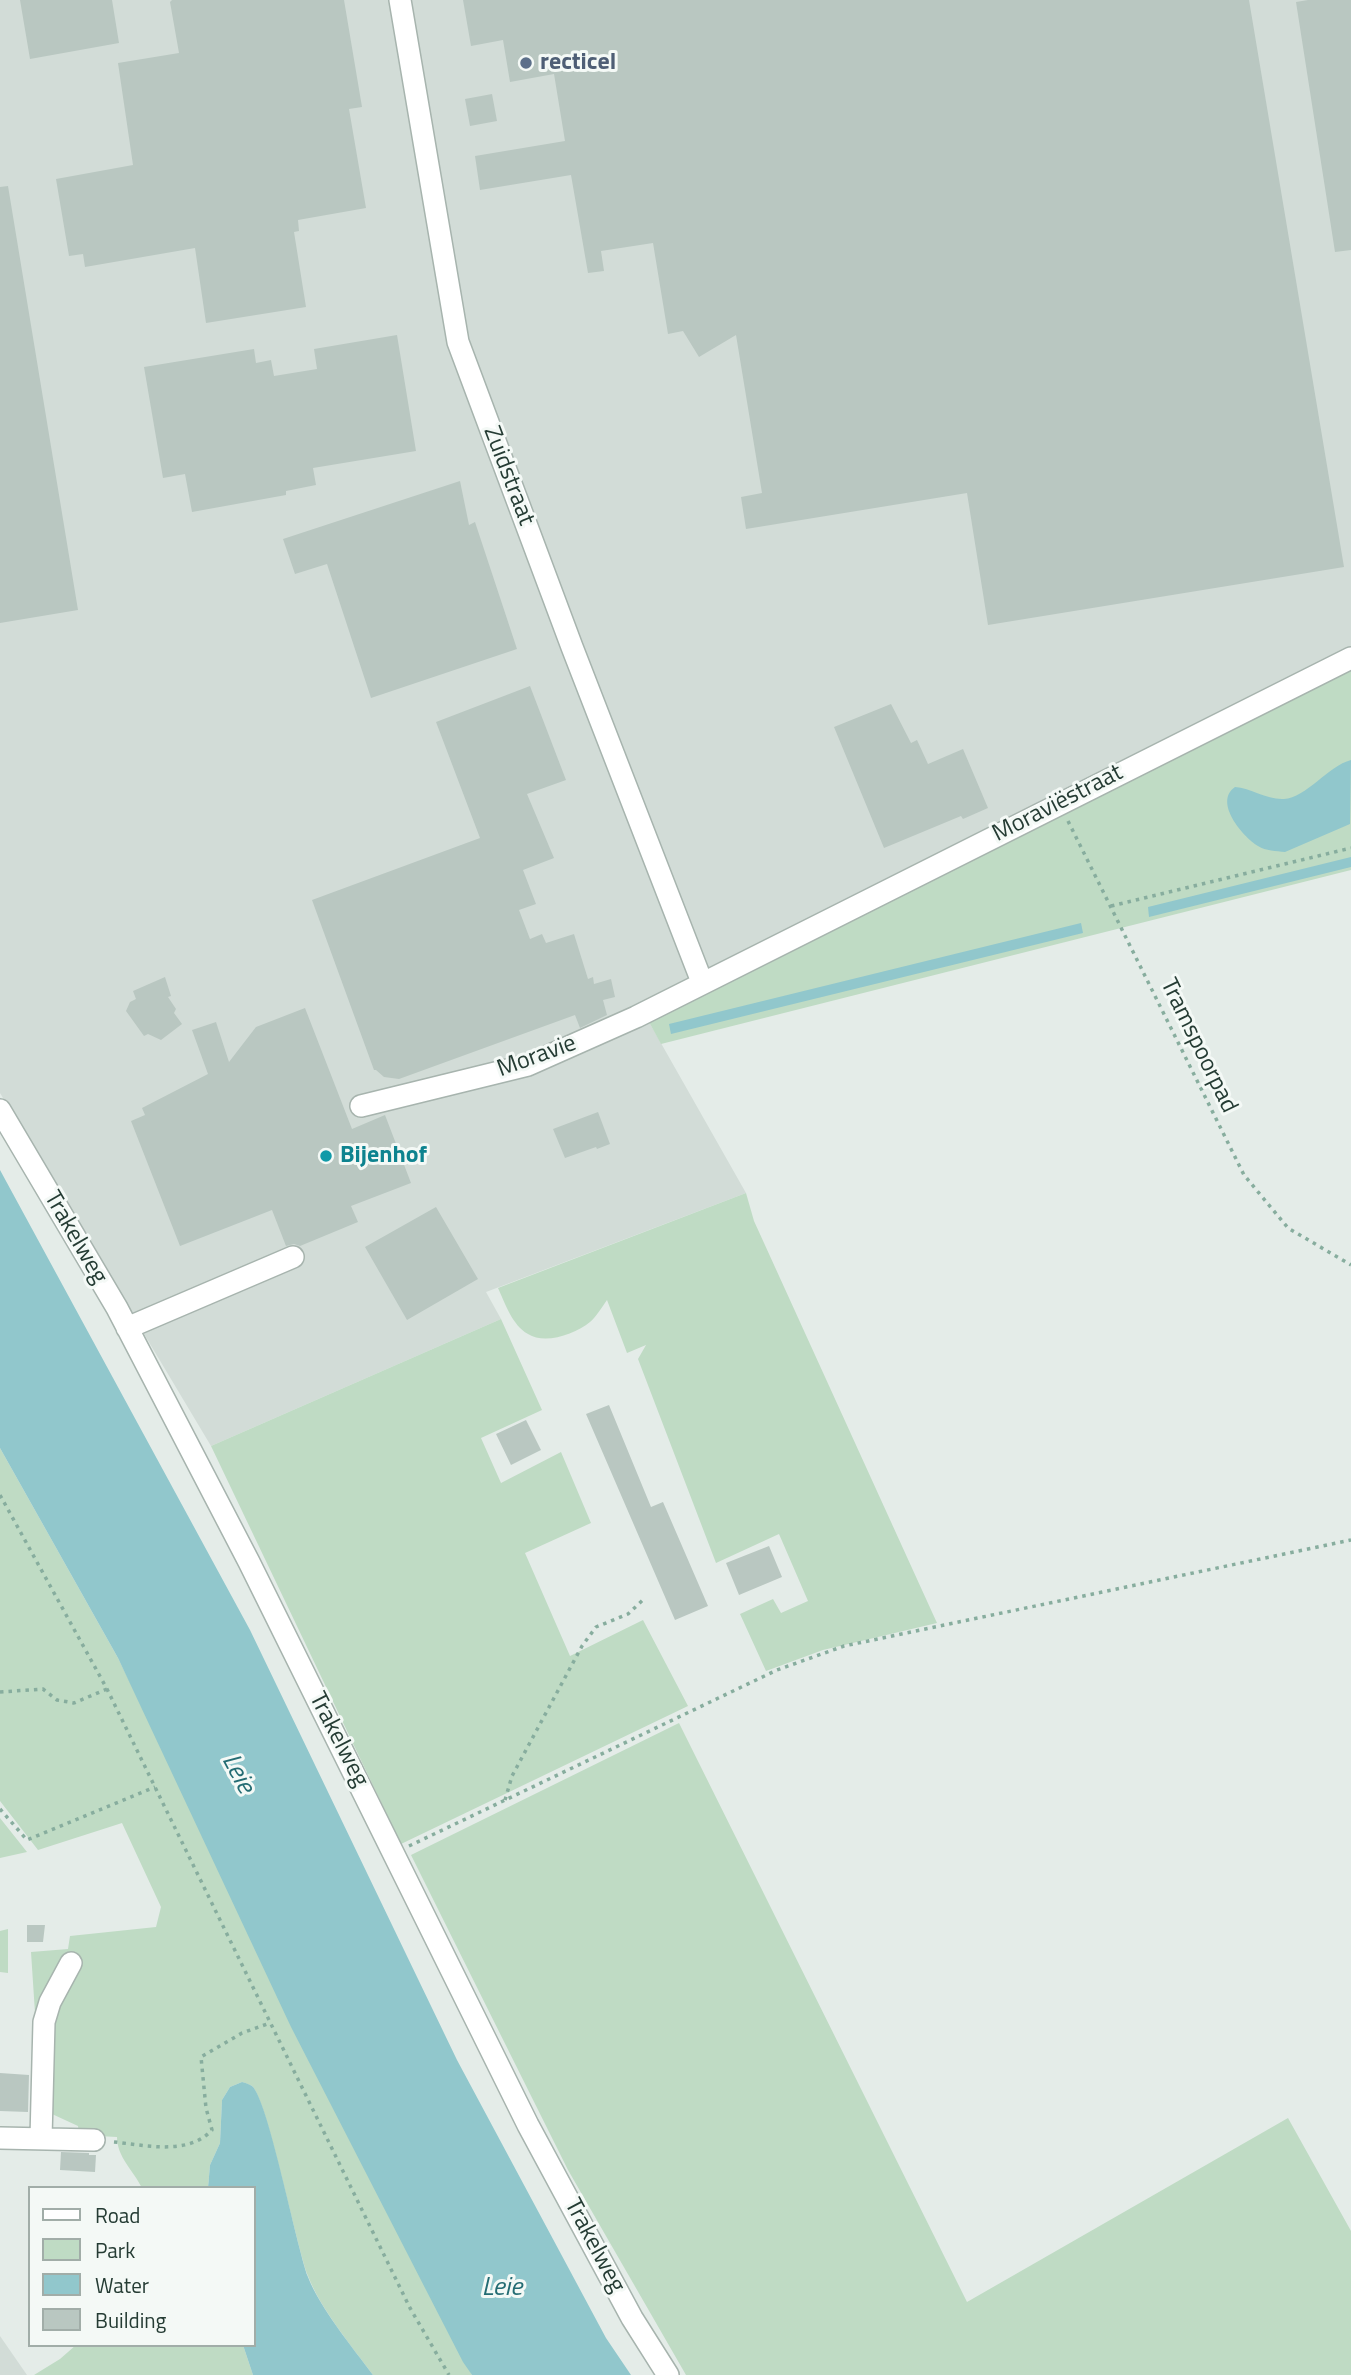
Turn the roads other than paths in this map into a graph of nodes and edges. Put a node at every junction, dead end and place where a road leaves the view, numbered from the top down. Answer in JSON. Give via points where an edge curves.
{"nodes":[{"id":1,"x":400,"y":0,"type":"edge"},
{"id":2,"x":1351,"y":658,"type":"edge"},
{"id":3,"x":765,"y":951,"type":"joint"},
{"id":4,"x":702,"y":982,"type":"junction"},
{"id":5,"x":361,"y":1106,"type":"dead end"},
{"id":6,"x":0,"y":1110,"type":"edge"},
{"id":7,"x":293,"y":1257,"type":"dead end"},
{"id":8,"x":127,"y":1328,"type":"junction"},
{"id":9,"x":71,"y":1963,"type":"dead end"},
{"id":10,"x":0,"y":2138,"type":"edge"},
{"id":11,"x":41,"y":2138,"type":"junction"},
{"id":12,"x":94,"y":2140,"type":"road end"},
{"id":13,"x":668,"y":2375,"type":"edge"}],
"edges":[{"from":1,"to":4,"type":"street","name":"Zuidstraat","via":[[458,342]]},
{"from":2,"to":3,"type":"street","name":"Moraviëstraat"},
{"from":3,"to":4,"type":"street","name":"Moravie"},
{"from":4,"to":5,"type":"street","name":"Moravie","via":[[528,1065]]},
{"from":6,"to":8,"type":"street","name":"Trakelweg"},
{"from":7,"to":8,"type":"street"},
{"from":8,"to":13,"type":"street","name":"Trakelweg","via":[[249,1562],[528,2125],[632,2318]]},
{"from":9,"to":11,"type":"street","via":[[44,2022]]},
{"from":10,"to":11,"type":"street"},
{"from":11,"to":12,"type":"street"}]}
